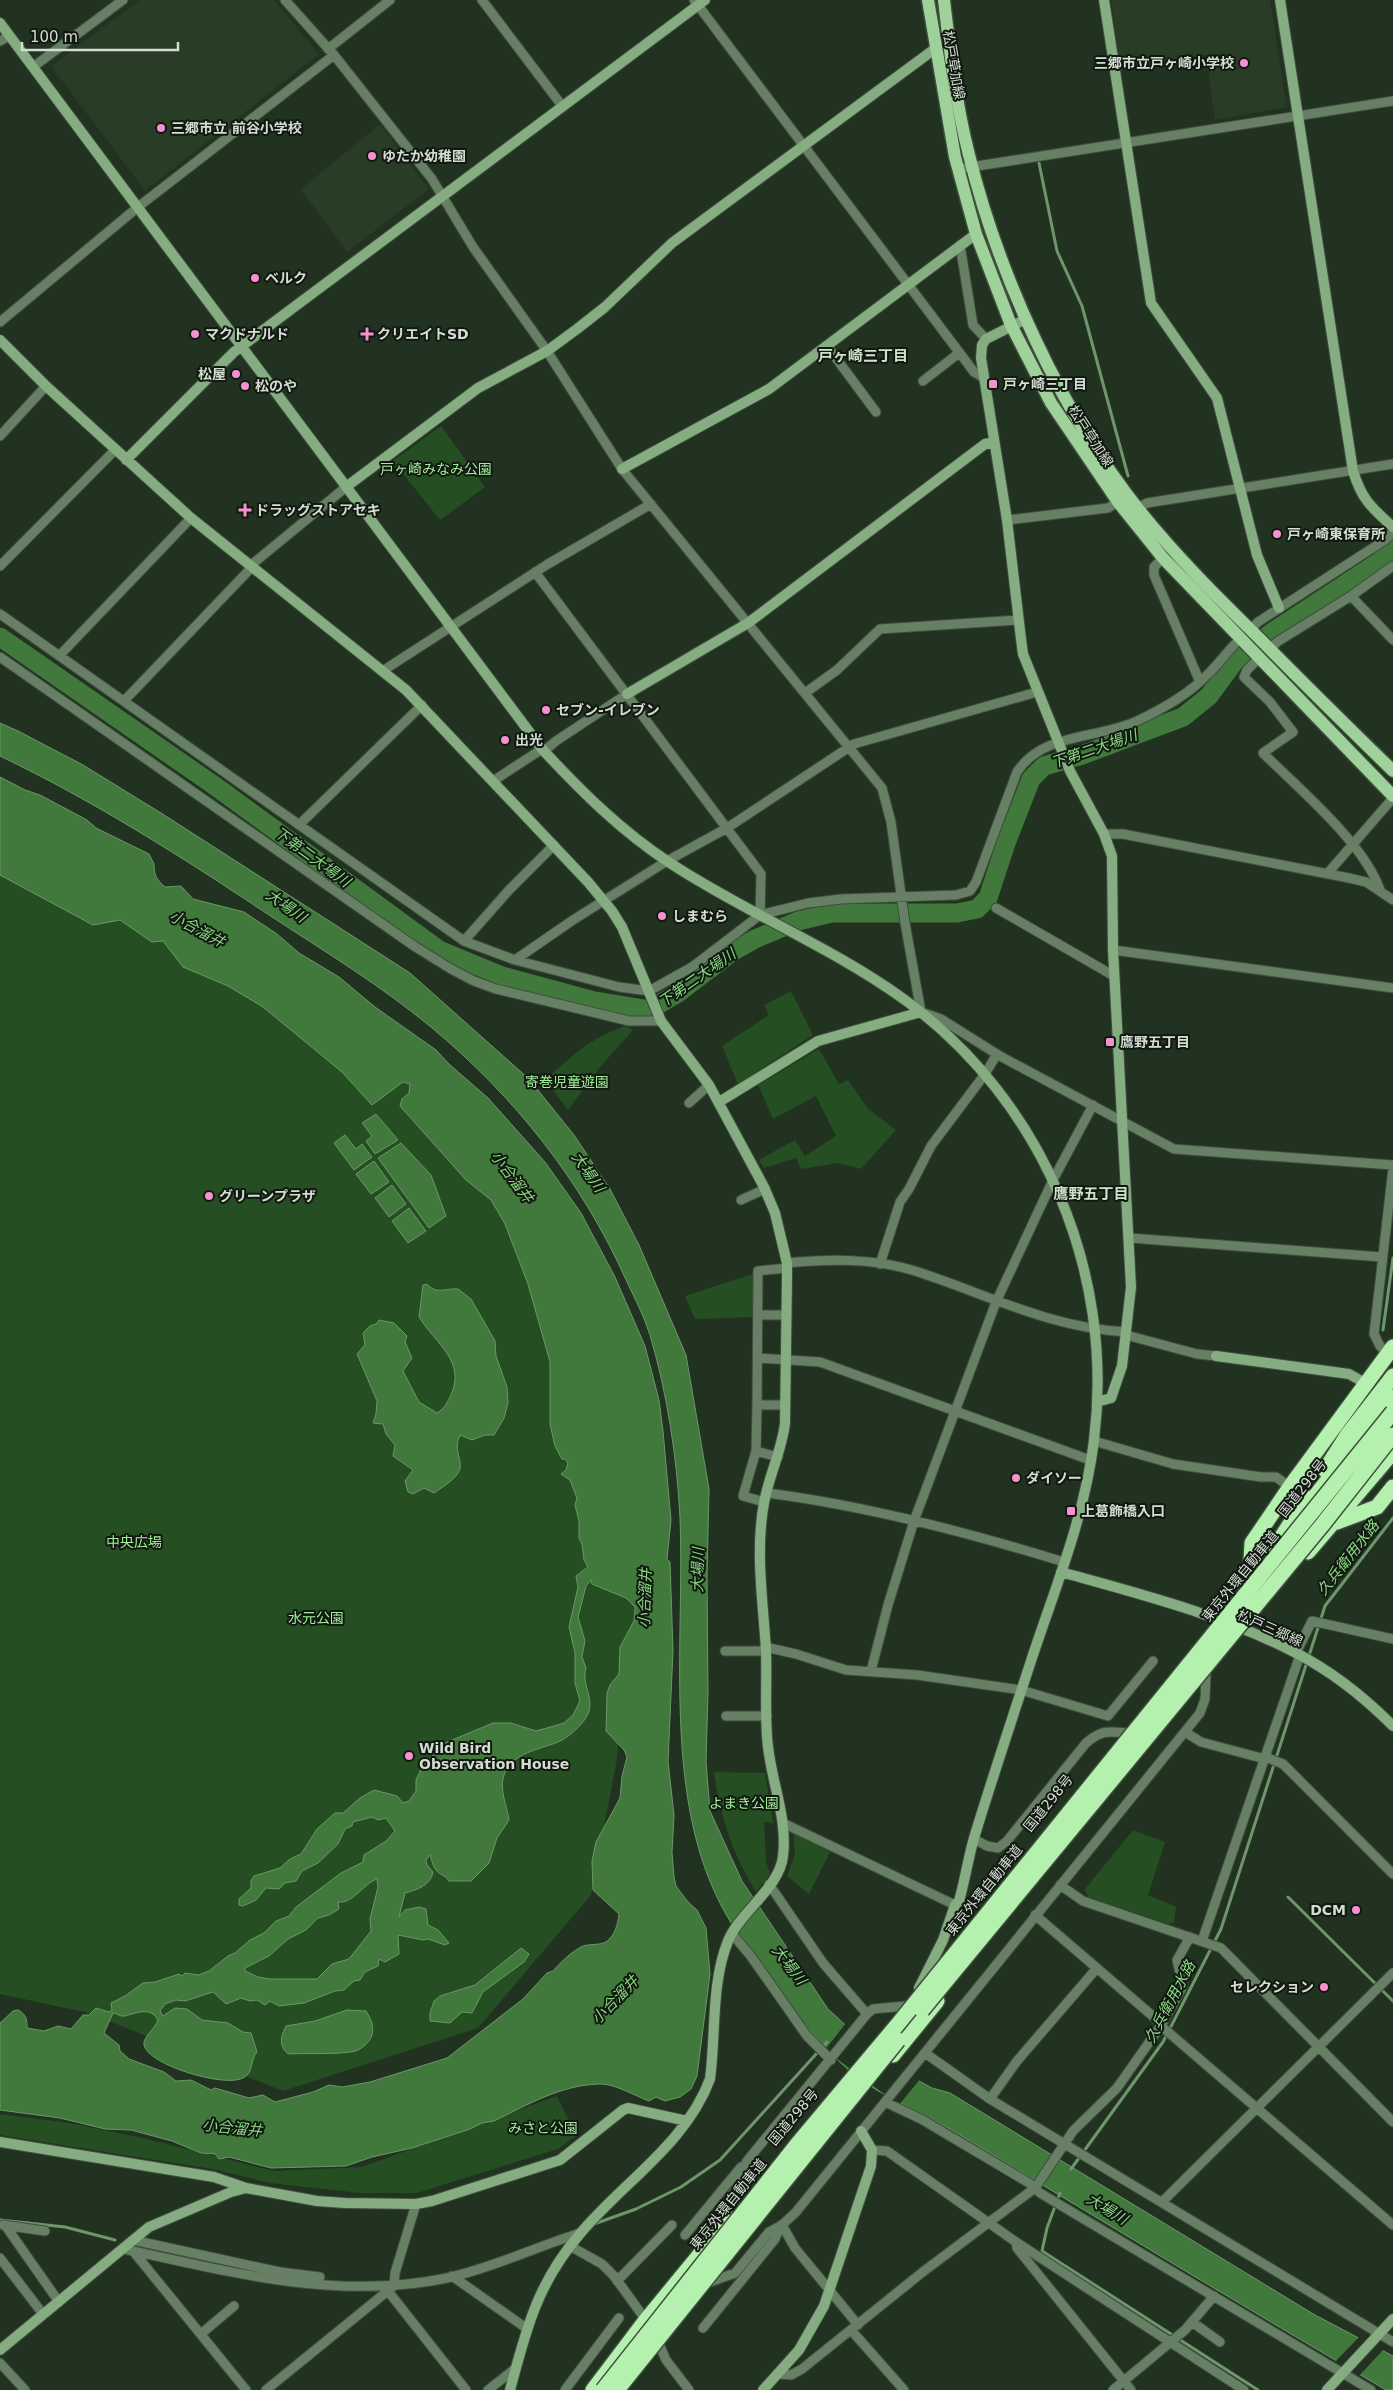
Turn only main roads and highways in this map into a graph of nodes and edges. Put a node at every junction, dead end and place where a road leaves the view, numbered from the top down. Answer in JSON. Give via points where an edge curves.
{"nodes":[{"id":1,"x":928,"y":0,"type":"edge"},
{"id":2,"x":944,"y":0,"type":"edge"},
{"id":3,"x":1393,"y":772,"type":"edge"},
{"id":4,"x":1393,"y":797,"type":"edge"},
{"id":5,"x":1391,"y":1350,"type":"edge"},
{"id":6,"x":1393,"y":1376,"type":"edge"},
{"id":7,"x":1393,"y":1397,"type":"edge"},
{"id":8,"x":1393,"y":1412,"type":"edge"},
{"id":9,"x":1393,"y":1435,"type":"edge"},
{"id":10,"x":1393,"y":1452,"type":"edge"},
{"id":11,"x":1393,"y":1487,"type":"edge"},
{"id":12,"x":1335,"y":1523,"type":"junction"},
{"id":13,"x":1275,"y":1547,"type":"junction"},
{"id":14,"x":1250,"y":1580,"type":"junction"},
{"id":15,"x":593,"y":2390,"type":"edge"},
{"id":16,"x":603,"y":2390,"type":"edge"},
{"id":17,"x":617,"y":2390,"type":"edge"},
{"id":18,"x":625,"y":2390,"type":"edge"}],
"edges":[{"from":1,"to":4,"type":"main road","name":"松戸草加線","via":[[958,169],[976,234],[1011,325],[1051,403],[1118,502],[1163,558]]},
{"from":2,"to":3,"type":"main road","name":"松戸草加線","via":[[961,118],[972,167],[1010,282],[1087,434],[1138,508],[1194,574]]},
{"from":5,"to":14,"type":"highway","via":[[1252,1542]]},
{"from":6,"to":13,"type":"highway","via":[[1348,1434]]},
{"from":7,"to":13,"type":"highway","name":"国道298号"},
{"from":8,"to":16,"type":"highway","name":"東京外環自動車道","bridge":true,"via":[[787,2157]]},
{"from":9,"to":17,"type":"highway","name":"東京外環自動車道","bridge":true,"via":[[905,2030]]},
{"from":10,"to":12,"type":"highway"},
{"from":11,"to":12,"type":"highway","via":[[1377,1507]]},
{"from":12,"to":18,"type":"highway","via":[[1058,1851]]},
{"from":13,"to":14,"type":"highway","name":"国道298号"},
{"from":14,"to":15,"type":"highway","name":"国道298号","via":[[646,2320]]}]}
